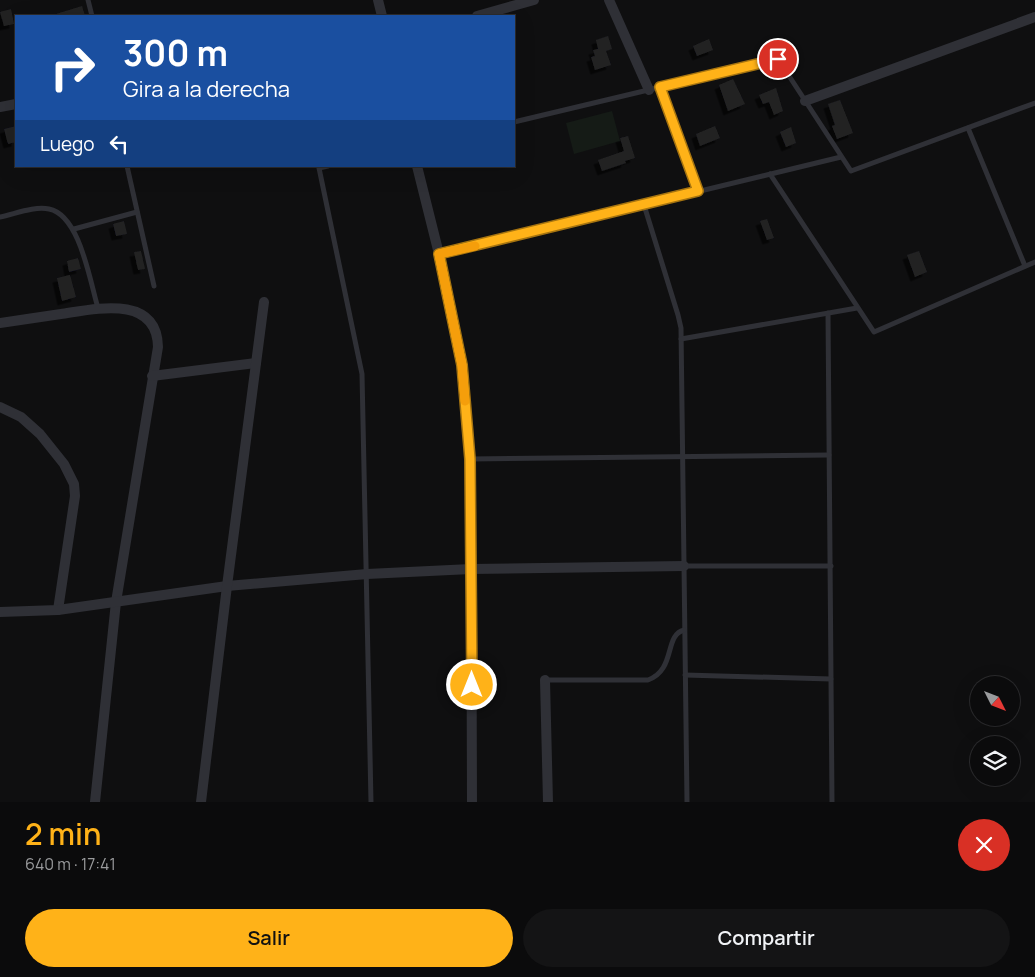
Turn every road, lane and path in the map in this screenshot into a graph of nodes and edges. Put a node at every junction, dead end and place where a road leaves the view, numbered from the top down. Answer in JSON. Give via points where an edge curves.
{"nodes":[{"id":1,"x":88,"y":0,"type":"edge"},
{"id":2,"x":378,"y":0,"type":"edge"},
{"id":3,"x":534,"y":0,"type":"edge"},
{"id":4,"x":609,"y":0,"type":"edge"},
{"id":5,"x":92,"y":15,"type":"edge"},
{"id":6,"x":382,"y":15,"type":"edge"},
{"id":7,"x":481,"y":15,"type":"edge"},
{"id":8,"x":1035,"y":17,"type":"edge"},
{"id":9,"x":655,"y":88,"type":"junction"},
{"id":10,"x":805,"y":101,"type":"junction"},
{"id":11,"x":1035,"y":103,"type":"edge"},
{"id":12,"x":15,"y":104,"type":"edge"},
{"id":13,"x":0,"y":107,"type":"edge"},
{"id":14,"x":515,"y":122,"type":"edge"},
{"id":15,"x":968,"y":128,"type":"junction"},
{"id":16,"x":842,"y":157,"type":"junction"},
{"id":17,"x":127,"y":167,"type":"edge"},
{"id":18,"x":324,"y":167,"type":"edge"},
{"id":19,"x":417,"y":167,"type":"edge"},
{"id":20,"x":770,"y":174,"type":"junction"},
{"id":21,"x":698,"y":191,"type":"junction"},
{"id":22,"x":644,"y":205,"type":"junction"},
{"id":23,"x":137,"y":212,"type":"junction"},
{"id":24,"x":0,"y":217,"type":"edge"},
{"id":25,"x":74,"y":230,"type":"junction"},
{"id":26,"x":439,"y":254,"type":"junction"},
{"id":27,"x":1035,"y":262,"type":"edge"},
{"id":28,"x":1025,"y":266,"type":"junction"},
{"id":29,"x":154,"y":286,"type":"dead end"},
{"id":30,"x":264,"y":302,"type":"dead end"},
{"id":31,"x":98,"y":308,"type":"junction"},
{"id":32,"x":857,"y":308,"type":"junction"},
{"id":33,"x":828,"y":313,"type":"junction"},
{"id":34,"x":0,"y":323,"type":"edge"},
{"id":35,"x":681,"y":339,"type":"junction"},
{"id":36,"x":256,"y":363,"type":"junction"},
{"id":37,"x":152,"y":376,"type":"junction"},
{"id":38,"x":0,"y":407,"type":"edge"},
{"id":39,"x":829,"y":455,"type":"junction"},
{"id":40,"x":682,"y":457,"type":"junction"},
{"id":41,"x":470,"y":459,"type":"junction"},
{"id":42,"x":684,"y":566,"type":"junction"},
{"id":43,"x":831,"y":566,"type":"junction"},
{"id":44,"x":471,"y":569,"type":"junction"},
{"id":45,"x":366,"y":574,"type":"junction"},
{"id":46,"x":227,"y":586,"type":"junction"},
{"id":47,"x":116,"y":602,"type":"junction"},
{"id":48,"x":58,"y":610,"type":"junction"},
{"id":49,"x":0,"y":612,"type":"edge"},
{"id":50,"x":684,"y":630,"type":"junction"},
{"id":51,"x":685,"y":675,"type":"junction"},
{"id":52,"x":832,"y":679,"type":"junction"},
{"id":53,"x":545,"y":680,"type":"joint"},
{"id":54,"x":95,"y":802,"type":"edge"},
{"id":55,"x":201,"y":802,"type":"edge"},
{"id":56,"x":371,"y":802,"type":"edge"},
{"id":57,"x":472,"y":802,"type":"edge"},
{"id":58,"x":548,"y":802,"type":"edge"},
{"id":59,"x":687,"y":802,"type":"edge"},
{"id":60,"x":832,"y":802,"type":"edge"}],
"edges":[{"from":1,"to":5,"type":"lane"},
{"from":2,"to":6,"type":"street"},
{"from":3,"to":7,"type":"street"},
{"from":4,"to":9,"type":"street"},
{"from":8,"to":10,"type":"street"},
{"from":9,"to":10,"type":"lane","via":[[778,59]]},
{"from":9,"to":14,"type":"lane"},
{"from":9,"to":21,"type":"street"},
{"from":10,"to":16,"type":"lane"},
{"from":11,"to":15,"type":"lane"},
{"from":12,"to":13,"type":"street"},
{"from":15,"to":16,"type":"lane","via":[[851,172]]},
{"from":15,"to":28,"type":"lane"},
{"from":16,"to":20,"type":"lane"},
{"from":17,"to":23,"type":"lane"},
{"from":18,"to":45,"type":"lane","via":[[319,168],[362,374]]},
{"from":19,"to":26,"type":"street"},
{"from":20,"to":21,"type":"lane"},
{"from":20,"to":32,"type":"lane"},
{"from":21,"to":22,"type":"lane"},
{"from":22,"to":26,"type":"lane"},
{"from":22,"to":35,"type":"lane","via":[[678,315]]},
{"from":23,"to":25,"type":"lane"},
{"from":23,"to":29,"type":"lane"},
{"from":24,"to":25,"type":"lane","via":[[48,209],[61,215]]},
{"from":25,"to":31,"type":"lane"},
{"from":26,"to":41,"type":"street","via":[[462,365]]},
{"from":27,"to":28,"type":"lane"},
{"from":28,"to":32,"type":"lane","via":[[874,332]]},
{"from":30,"to":36,"type":"street"},
{"from":31,"to":34,"type":"street"},
{"from":31,"to":37,"type":"street","via":[[115,307],[148,320],[158,337]]},
{"from":32,"to":33,"type":"lane"},
{"from":33,"to":35,"type":"lane"},
{"from":33,"to":39,"type":"lane"},
{"from":35,"to":40,"type":"lane"},
{"from":36,"to":37,"type":"street"},
{"from":36,"to":46,"type":"street"},
{"from":37,"to":47,"type":"street"},
{"from":38,"to":48,"type":"street","via":[[21,417],[40,434],[64,464],[74,484],[75,496]]},
{"from":39,"to":40,"type":"lane"},
{"from":39,"to":43,"type":"lane"},
{"from":40,"to":41,"type":"lane"},
{"from":40,"to":42,"type":"lane"},
{"from":41,"to":44,"type":"street"},
{"from":42,"to":43,"type":"lane"},
{"from":42,"to":44,"type":"street"},
{"from":42,"to":50,"type":"lane"},
{"from":43,"to":52,"type":"lane"},
{"from":44,"to":45,"type":"street"},
{"from":44,"to":57,"type":"street"},
{"from":45,"to":46,"type":"street"},
{"from":45,"to":56,"type":"lane"},
{"from":46,"to":47,"type":"street"},
{"from":46,"to":55,"type":"street"},
{"from":47,"to":48,"type":"street"},
{"from":47,"to":54,"type":"street"},
{"from":48,"to":49,"type":"street"},
{"from":50,"to":51,"type":"lane"},
{"from":50,"to":53,"type":"lane","via":[[675,637],[665,667],[654,678]]},
{"from":51,"to":52,"type":"lane"},
{"from":51,"to":59,"type":"lane"},
{"from":52,"to":60,"type":"lane"},
{"from":53,"to":58,"type":"street"}]}
